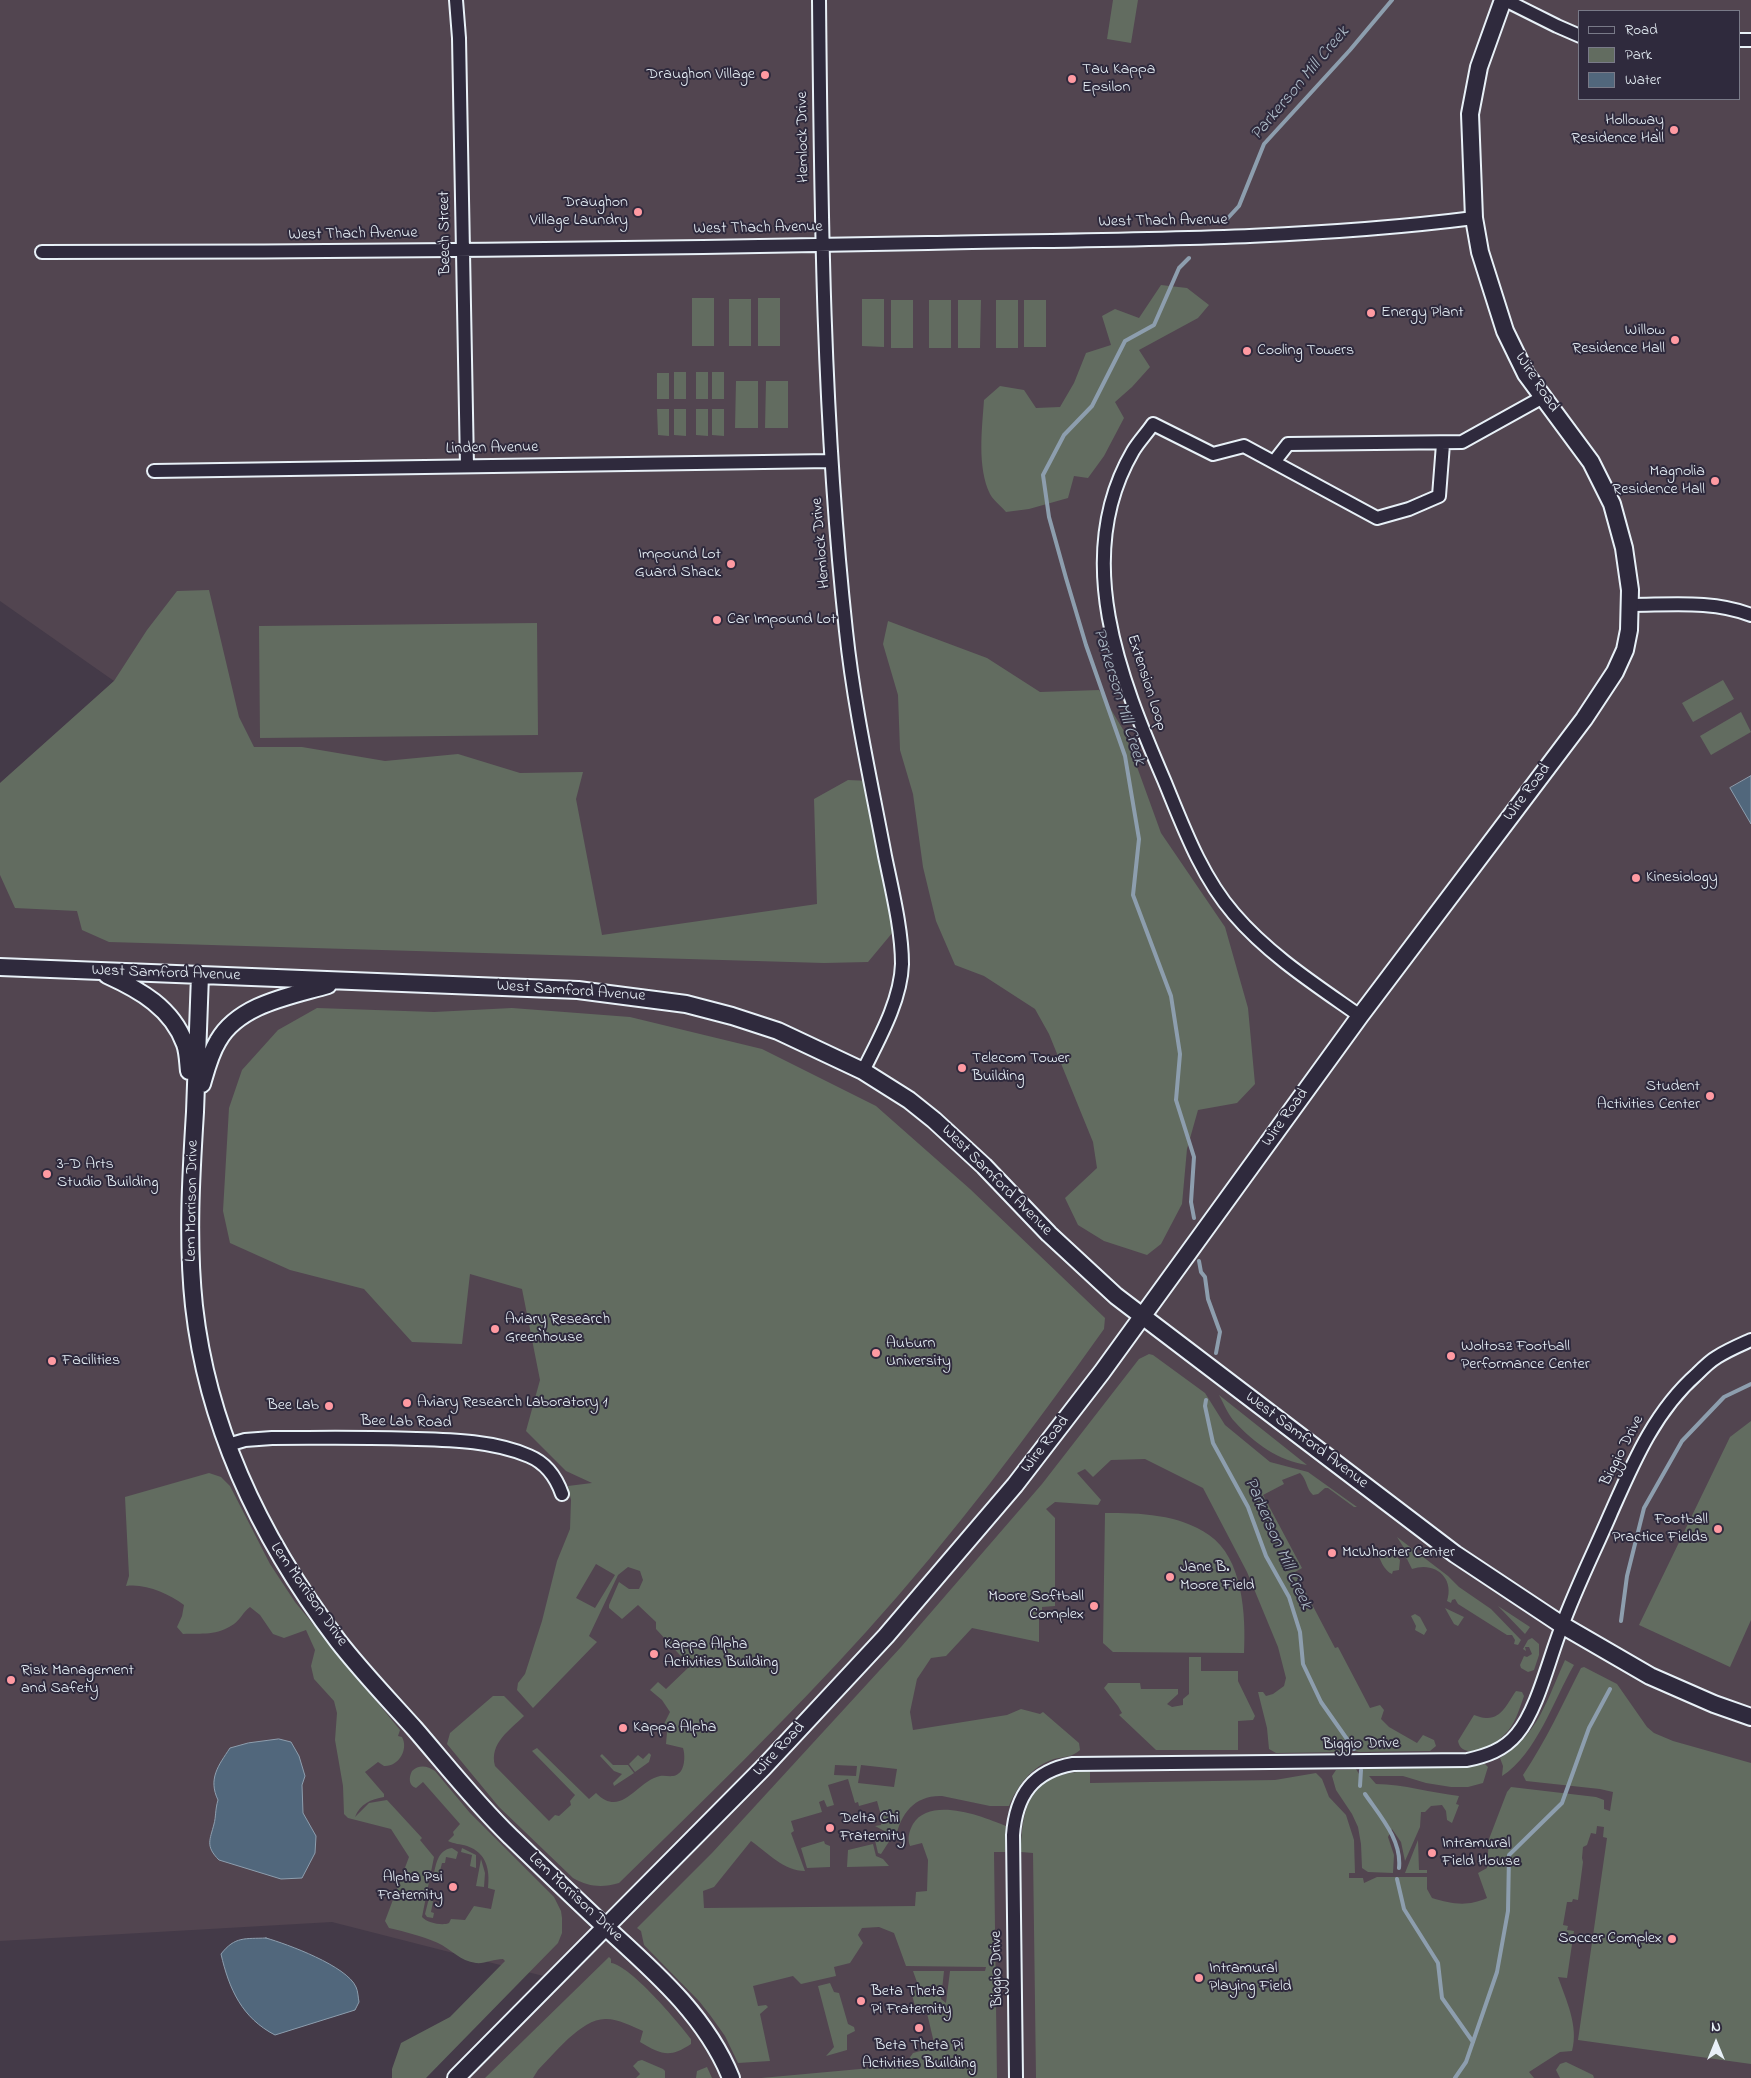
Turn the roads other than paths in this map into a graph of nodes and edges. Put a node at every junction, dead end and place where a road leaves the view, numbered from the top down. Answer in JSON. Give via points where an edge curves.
{"nodes":[{"id":1,"x":456,"y":0,"type":"edge"},
{"id":2,"x":819,"y":0,"type":"edge"},
{"id":3,"x":1504,"y":0,"type":"edge"},
{"id":4,"x":1578,"y":35,"type":"edge"},
{"id":5,"x":1474,"y":218,"type":"junction"},
{"id":6,"x":822,"y":245,"type":"junction"},
{"id":7,"x":462,"y":250,"type":"junction"},
{"id":8,"x":42,"y":252,"type":"dead end"},
{"id":9,"x":1543,"y":397,"type":"junction"},
{"id":10,"x":1443,"y":444,"type":"junction"},
{"id":11,"x":831,"y":461,"type":"junction"},
{"id":12,"x":1274,"y":462,"type":"junction"},
{"id":13,"x":467,"y":466,"type":"junction"},
{"id":14,"x":154,"y":471,"type":"dead end"},
{"id":15,"x":1630,"y":605,"type":"junction"},
{"id":16,"x":1751,"y":615,"type":"edge"},
{"id":17,"x":0,"y":967,"type":"edge"},
{"id":18,"x":99,"y":971,"type":"junction"},
{"id":19,"x":200,"y":975,"type":"junction"},
{"id":20,"x":340,"y":981,"type":"junction"},
{"id":21,"x":1360,"y":1016,"type":"junction"},
{"id":22,"x":863,"y":1071,"type":"junction"},
{"id":23,"x":195,"y":1103,"type":"junction"},
{"id":24,"x":1142,"y":1316,"type":"junction"},
{"id":25,"x":1751,"y":1340,"type":"edge"},
{"id":26,"x":228,"y":1446,"type":"junction"},
{"id":27,"x":562,"y":1494,"type":"dead end"},
{"id":28,"x":1562,"y":1625,"type":"junction"},
{"id":29,"x":1751,"y":1717,"type":"edge"},
{"id":30,"x":606,"y":1927,"type":"junction"},
{"id":31,"x":456,"y":2078,"type":"edge"},
{"id":32,"x":731,"y":2078,"type":"edge"},
{"id":33,"x":1016,"y":2078,"type":"edge"}],
"edges":[{"from":1,"to":7,"type":"street","name":"Beech Street"},
{"from":2,"to":6,"type":"street","name":"Hemlock Drive"},
{"from":3,"to":4,"type":"street"},
{"from":3,"to":5,"type":"street","name":"Wire Road","via":[[1479,67],[1470,114]]},
{"from":5,"to":6,"type":"street","name":"West Thach Avenue","via":[[1411,226],[1254,237]]},
{"from":5,"to":9,"type":"street","name":"Wire Road","via":[[1480,252],[1505,331],[1526,374]]},
{"from":6,"to":7,"type":"street","name":"West Thach Avenue"},
{"from":6,"to":11,"type":"street","name":"Hemlock Drive"},
{"from":7,"to":8,"type":"street","name":"West Thach Avenue"},
{"from":7,"to":13,"type":"street","name":"Beech Street"},
{"from":9,"to":10,"type":"street","via":[[1462,442]]},
{"from":9,"to":15,"type":"street","name":"Wire Road","via":[[1591,462],[1612,504],[1624,548]]},
{"from":10,"to":12,"type":"street","via":[[1288,444]]},
{"from":10,"to":12,"type":"street","name":"Extension Loop","via":[[1439,496],[1377,518]]},
{"from":11,"to":13,"type":"street","name":"Linden Avenue"},
{"from":11,"to":22,"type":"street","name":"Hemlock Drive","via":[[846,633],[902,962],[885,1028]]},
{"from":12,"to":21,"type":"street","name":"Extension Loop","via":[[1244,446],[1213,454],[1153,424],[1133,450],[1109,510],[1103,558],[1106,607],[1116,653],[1135,711],[1206,874],[1234,913],[1267,947]]},
{"from":13,"to":14,"type":"street","name":"Linden Avenue"},
{"from":15,"to":16,"type":"street","via":[[1694,604]]},
{"from":15,"to":21,"type":"street","name":"Wire Road","via":[[1625,650],[1598,699]]},
{"from":17,"to":18,"type":"street","name":"West Samford Avenue"},
{"from":18,"to":19,"type":"street","name":"West Samford Avenue"},
{"from":18,"to":23,"type":"street","via":[[153,1000],[171,1018],[186,1045]]},
{"from":19,"to":20,"type":"street","name":"West Samford Avenue"},
{"from":19,"to":23,"type":"street","name":"Lem Morrison Drive"},
{"from":20,"to":22,"type":"street","name":"West Samford Avenue","via":[[578,990],[654,998],[732,1016],[778,1031]]},
{"from":20,"to":23,"type":"street","via":[[270,1002],[237,1020],[219,1040]]},
{"from":21,"to":24,"type":"street","name":"Wire Road"},
{"from":22,"to":24,"type":"street","name":"West Samford Avenue","via":[[934,1120],[984,1166],[1049,1234]]},
{"from":23,"to":26,"type":"street","name":"Lem Morrison Drive","via":[[190,1233],[194,1304],[214,1410]]},
{"from":24,"to":28,"type":"street","name":"West Samford Avenue","via":[[1455,1554]]},
{"from":24,"to":30,"type":"street","name":"Wire Road","via":[[1021,1478],[886,1636],[764,1767]]},
{"from":25,"to":28,"type":"street","name":"Biggio Drive","via":[[1716,1357],[1681,1388],[1651,1428]]},
{"from":26,"to":27,"type":"street","name":"Bee Lab Road","via":[[246,1440],[272,1438],[454,1440],[501,1447],[530,1456],[548,1468]]},
{"from":26,"to":30,"type":"street","name":"Lem Morrison Drive","via":[[268,1536],[296,1583],[340,1644],[493,1820]]},
{"from":28,"to":29,"type":"street","name":"West Samford Avenue","via":[[1650,1676]]},
{"from":28,"to":33,"type":"street","name":"Biggio Drive","via":[[1534,1703],[1517,1734],[1485,1756],[1467,1760],[1073,1764],[1051,1770],[1035,1780],[1020,1802],[1014,1819]]},
{"from":30,"to":31,"type":"street","name":"Wire Road"},
{"from":30,"to":32,"type":"street","name":"Lem Morrison Drive","via":[[696,2017],[722,2056]]}]}
